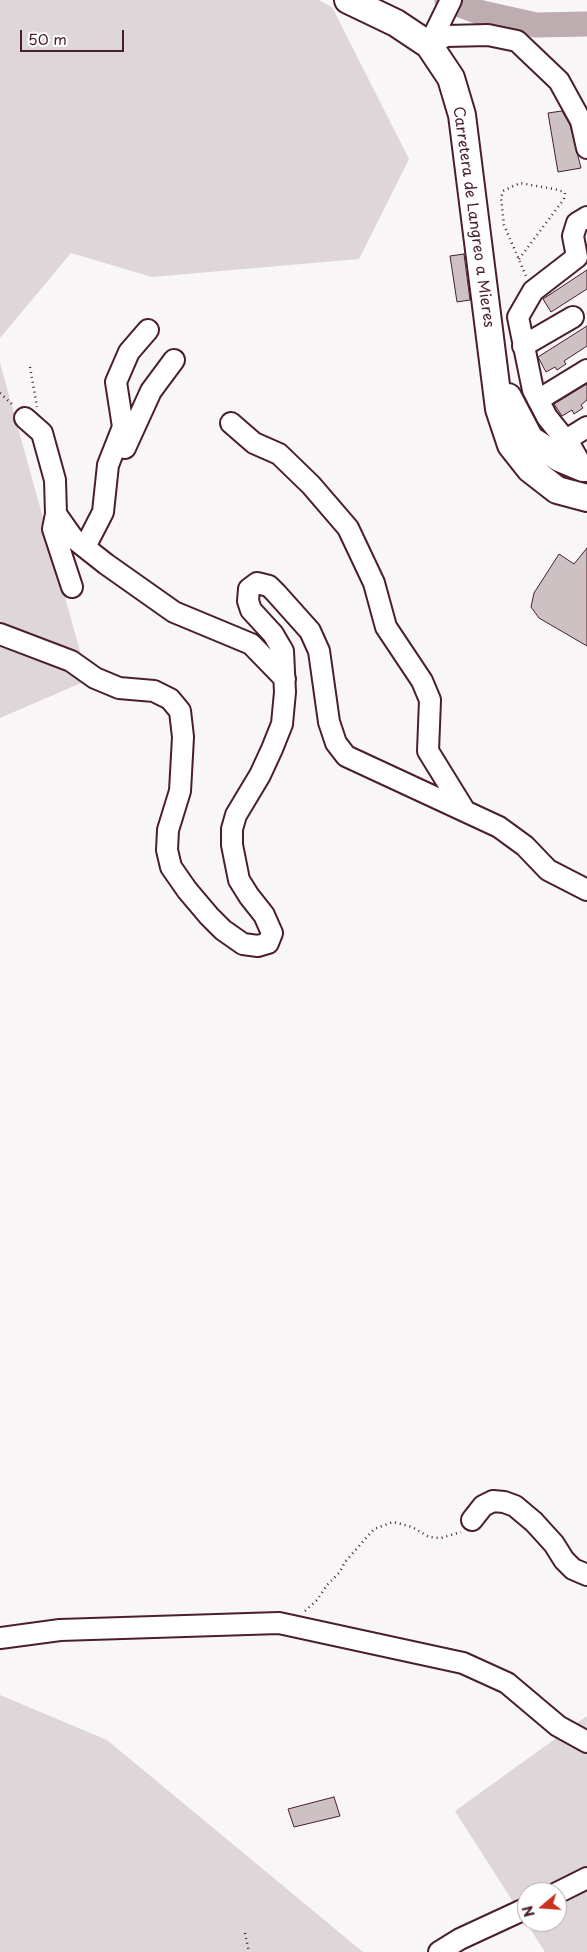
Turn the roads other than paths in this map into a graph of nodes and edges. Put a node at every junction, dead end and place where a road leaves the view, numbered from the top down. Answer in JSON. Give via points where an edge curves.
{"nodes":[{"id":1,"x":348,"y":0,"type":"edge"},
{"id":2,"x":448,"y":6,"type":"edge"},
{"id":3,"x":429,"y":46,"type":"junction"},
{"id":4,"x":587,"y":148,"type":"edge"},
{"id":5,"x":587,"y":217,"type":"edge"},
{"id":6,"x":573,"y":317,"type":"dead end"},
{"id":7,"x":148,"y":330,"type":"dead end"},
{"id":8,"x":523,"y":346,"type":"junction"},
{"id":9,"x":174,"y":360,"type":"dead end"},
{"id":10,"x":494,"y":368,"type":"junction"},
{"id":11,"x":587,"y":370,"type":"edge"},
{"id":12,"x":538,"y":400,"type":"junction"},
{"id":13,"x":25,"y":418,"type":"dead end"},
{"id":14,"x":231,"y":423,"type":"dead end"},
{"id":15,"x":587,"y":426,"type":"edge"},
{"id":16,"x":566,"y":440,"type":"junction"},
{"id":17,"x":586,"y":470,"type":"edge"},
{"id":18,"x":106,"y":485,"type":"junction"},
{"id":19,"x":557,"y":490,"type":"junction"},
{"id":20,"x":587,"y":498,"type":"edge"},
{"id":21,"x":56,"y":514,"type":"junction"},
{"id":22,"x":84,"y":547,"type":"junction"},
{"id":23,"x":72,"y":587,"type":"dead end"},
{"id":24,"x":0,"y":634,"type":"edge"},
{"id":25,"x":285,"y":679,"type":"junction"},
{"id":26,"x":465,"y":811,"type":"junction"},
{"id":27,"x":587,"y":890,"type":"edge"},
{"id":28,"x":472,"y":1520,"type":"road end"},
{"id":29,"x":587,"y":1576,"type":"edge"},
{"id":30,"x":0,"y":1638,"type":"edge"},
{"id":31,"x":587,"y":1742,"type":"edge"},
{"id":32,"x":587,"y":1878,"type":"edge"},
{"id":33,"x":567,"y":1888,"type":"edge"},
{"id":34,"x":517,"y":1913,"type":"edge"},
{"id":35,"x":439,"y":1952,"type":"edge"}],
"edges":[{"from":1,"to":3,"type":"main road","name":"Carretera de Langreo a Mieres","via":[[396,23]]},
{"from":2,"to":3,"type":"street"},
{"from":3,"to":4,"type":"street","via":[[446,36],[488,34],[517,41],[559,81],[582,121]]},
{"from":3,"to":10,"type":"main road","name":"Carretera de Langreo a Mieres","via":[[451,78],[462,115]]},
{"from":5,"to":8,"type":"street","via":[[577,223],[573,236],[577,257],[533,291],[518,317]]},
{"from":6,"to":8,"type":"street"},
{"from":7,"to":18,"type":"street","via":[[129,352],[116,382],[123,427],[108,465]]},
{"from":8,"to":12,"type":"street"},
{"from":9,"to":18,"type":"street","via":[[151,391]]},
{"from":10,"to":17,"type":"main road","name":"Carretera de Langreo a Mieres","via":[[530,439],[559,458]]},
{"from":10,"to":19,"type":"main road","name":"Carretera de Langreo a Mieres","via":[[498,408],[511,445],[530,469]]},
{"from":11,"to":12,"type":"street"},
{"from":12,"to":16,"type":"street"},
{"from":13,"to":21,"type":"street","via":[[42,433],[55,480]]},
{"from":14,"to":26,"type":"street","via":[[254,442],[279,454],[348,528],[374,583],[386,627],[422,681],[430,700],[428,751]]},
{"from":15,"to":16,"type":"street"},
{"from":16,"to":17,"type":"street"},
{"from":17,"to":19,"type":"main road"},
{"from":18,"to":22,"type":"street","via":[[103,512]]},
{"from":19,"to":20,"type":"main road","name":"Carretera de Langreo a Mieres"},
{"from":21,"to":22,"type":"street","via":[[73,538]]},
{"from":21,"to":23,"type":"street","via":[[52,529]]},
{"from":22,"to":25,"type":"street","via":[[174,612],[251,644]]},
{"from":24,"to":25,"type":"street","via":[[71,661],[94,678],[119,688],[154,691],[170,699],[180,711],[183,738],[180,791],[168,830],[167,850],[171,867],[223,930],[243,944],[258,946],[268,943],[272,933],[264,915],[239,880],[232,829],[282,724]]},
{"from":25,"to":26,"type":"street","via":[[283,651],[273,634],[251,610],[248,601],[249,589],[257,582],[276,592],[310,631],[319,651],[336,743],[346,756]]},
{"from":26,"to":27,"type":"street","via":[[499,827],[525,846],[548,870]]},
{"from":28,"to":29,"type":"street","via":[[483,1506],[493,1501],[516,1506],[554,1544],[573,1569]]},
{"from":30,"to":31,"type":"street","via":[[60,1630],[279,1623],[463,1663],[507,1683],[558,1726]]},
{"from":32,"to":33,"type":"street"},
{"from":34,"to":35,"type":"street"}]}
